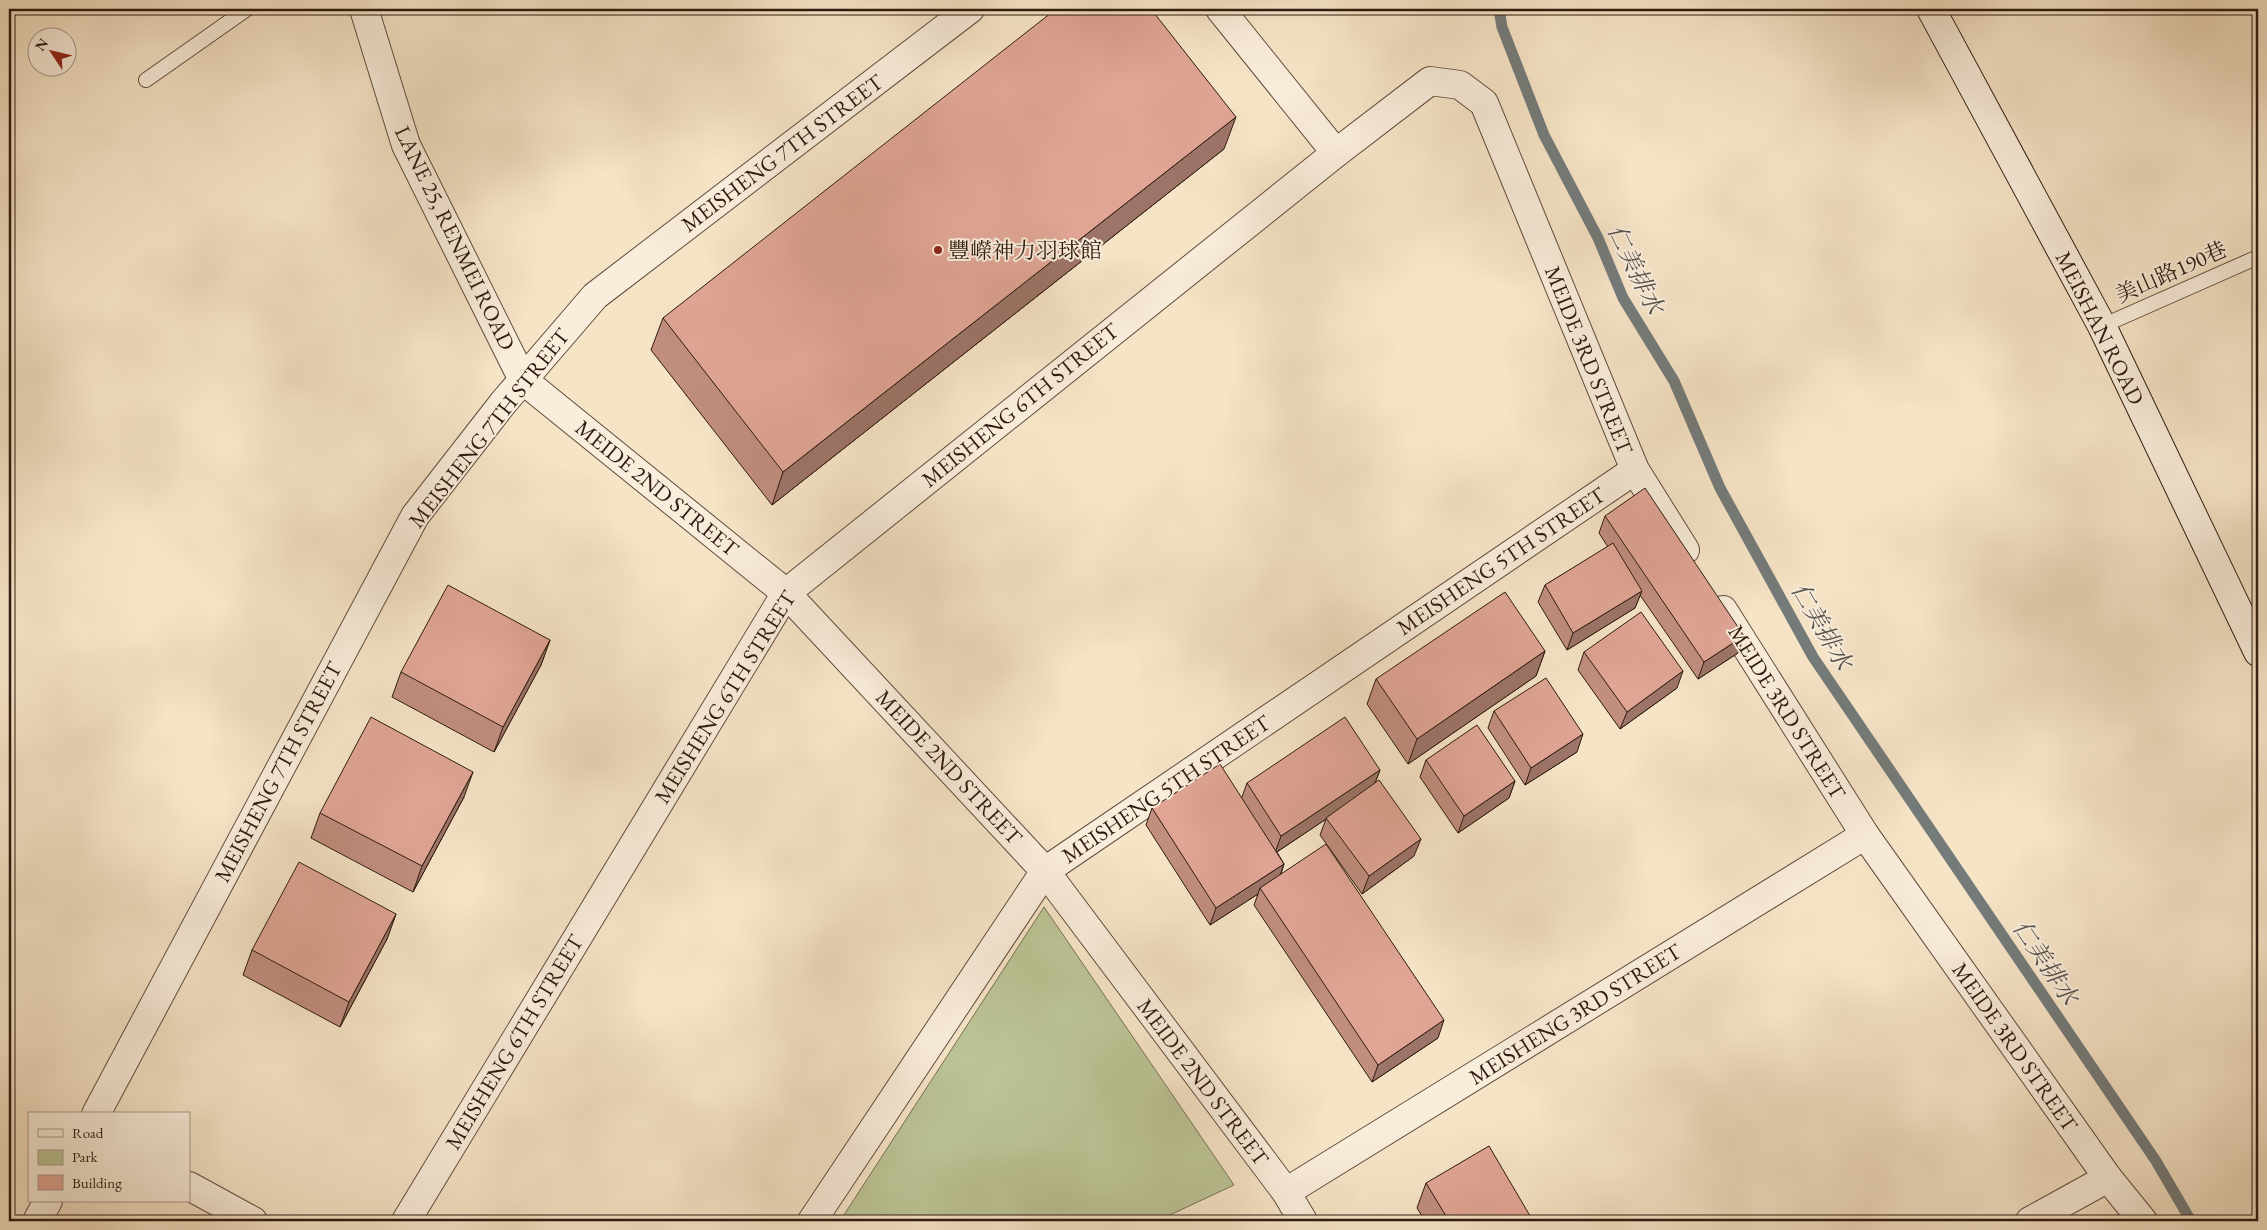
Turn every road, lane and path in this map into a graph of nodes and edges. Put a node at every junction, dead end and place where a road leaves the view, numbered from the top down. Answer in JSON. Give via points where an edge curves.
{"nodes":[{"id":1,"x":247,"y":9,"type":"edge"},
{"id":2,"x":364,"y":9,"type":"edge"},
{"id":3,"x":970,"y":9,"type":"edge"},
{"id":4,"x":1220,"y":9,"type":"edge"},
{"id":5,"x":1931,"y":9,"type":"edge"},
{"id":6,"x":146,"y":80,"type":"dead end"},
{"id":7,"x":1336,"y":153,"type":"junction"},
{"id":8,"x":2258,"y":257,"type":"edge"},
{"id":9,"x":2102,"y":326,"type":"junction"},
{"id":10,"x":524,"y":380,"type":"junction"},
{"id":11,"x":1634,"y":470,"type":"junction"},
{"id":12,"x":786,"y":592,"type":"junction"},
{"id":13,"x":2258,"y":652,"type":"edge"},
{"id":14,"x":1865,"y":835,"type":"junction"},
{"id":15,"x":1045,"y":871,"type":"junction"},
{"id":16,"x":97,"y":1112,"type":"edge"},
{"id":17,"x":2108,"y":1178,"type":"junction"},
{"id":18,"x":190,"y":1187,"type":"edge"},
{"id":19,"x":1286,"y":1192,"type":"junction"},
{"id":20,"x":47,"y":1202,"type":"edge"},
{"id":21,"x":37,"y":1221,"type":"edge"},
{"id":22,"x":253,"y":1221,"type":"edge"},
{"id":23,"x":406,"y":1221,"type":"edge"},
{"id":24,"x":812,"y":1221,"type":"edge"},
{"id":25,"x":1303,"y":1221,"type":"edge"},
{"id":26,"x":2030,"y":1221,"type":"edge"},
{"id":27,"x":2143,"y":1221,"type":"edge"}],
"edges":[{"from":1,"to":6,"type":"lane"},
{"from":2,"to":10,"type":"street","name":"LANE 25, RENMEI ROAD","via":[[406,145]]},
{"from":3,"to":10,"type":"street","name":"MEISHENG 7TH STREET","via":[[595,296]]},
{"from":4,"to":7,"type":"street"},
{"from":5,"to":9,"type":"street","name":"MEISHAN ROAD"},
{"from":7,"to":11,"type":"street","name":"MEIDE 3RD STREET","via":[[1430,81],[1460,85],[1484,103]]},
{"from":7,"to":12,"type":"street","name":"MEISHENG 6TH STREET"},
{"from":8,"to":9,"type":"lane","name":"美山路190巷"},
{"from":9,"to":13,"type":"street","name":"MEISHAN ROAD"},
{"from":10,"to":12,"type":"street","name":"MEIDE 2ND STREET"},
{"from":10,"to":16,"type":"street","name":"MEISHENG 7TH STREET","via":[[415,516]]},
{"from":11,"to":14,"type":"street","name":"MEIDE 3RD STREET"},
{"from":11,"to":15,"type":"street","name":"MEISHENG 5TH STREET"},
{"from":12,"to":15,"type":"street","name":"MEIDE 2ND STREET"},
{"from":12,"to":23,"type":"street","name":"MEISHENG 6TH STREET"},
{"from":14,"to":17,"type":"street","name":"MEIDE 3RD STREET"},
{"from":14,"to":19,"type":"street","name":"MEISHENG 3RD STREET"},
{"from":15,"to":19,"type":"street","name":"MEIDE 2ND STREET"},
{"from":15,"to":24,"type":"street","name":"MEISHENG 5TH STREET"},
{"from":17,"to":26,"type":"street"},
{"from":17,"to":27,"type":"street","name":"MEIDE 3RD STREET"},
{"from":18,"to":22,"type":"street"},
{"from":19,"to":25,"type":"street","name":"MEIDE 2ND STREET"},
{"from":20,"to":21,"type":"street"}]}
